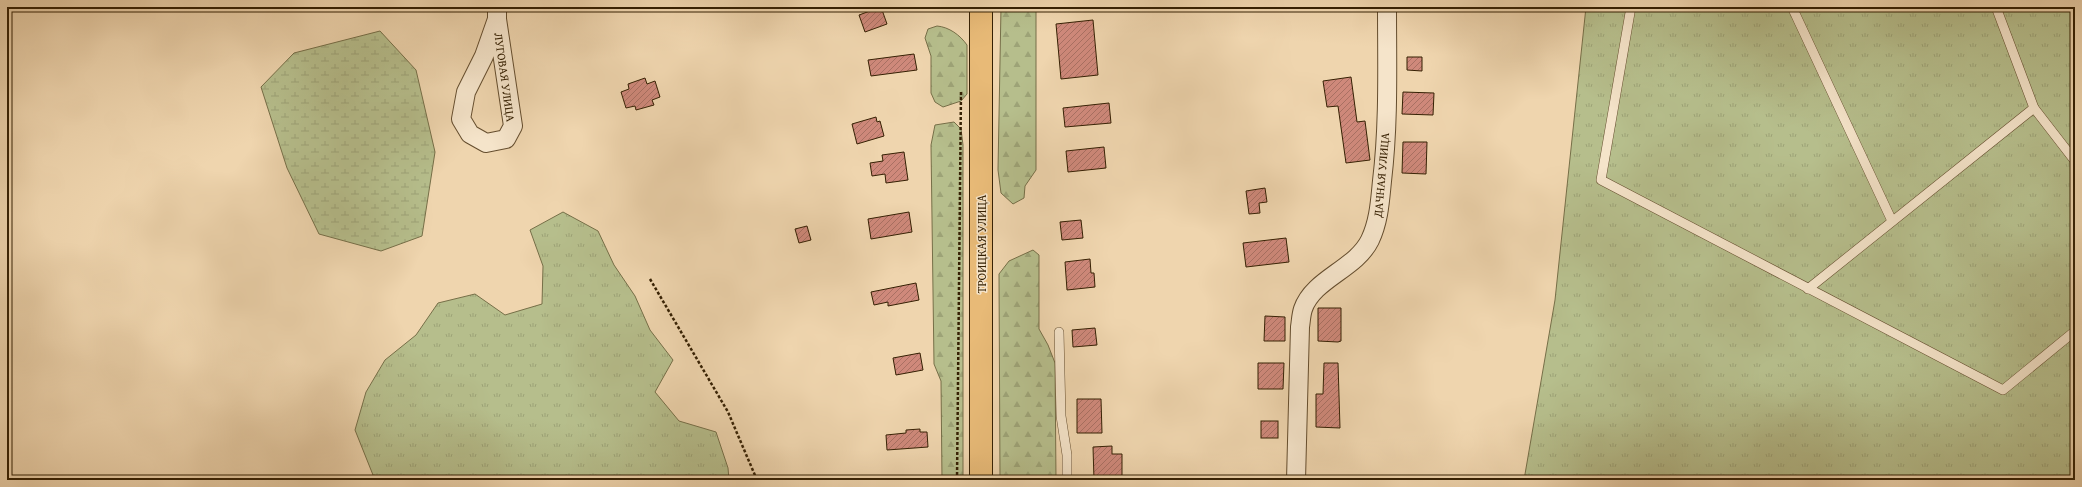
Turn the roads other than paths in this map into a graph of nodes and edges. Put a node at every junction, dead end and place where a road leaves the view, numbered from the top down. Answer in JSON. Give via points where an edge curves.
{"nodes":[{"id":1,"x":981,"y":7,"type":"edge"},
{"id":2,"x":1387,"y":7,"type":"edge"},
{"id":3,"x":1631,"y":7,"type":"edge"},
{"id":4,"x":1792,"y":7,"type":"edge"},
{"id":5,"x":1996,"y":7,"type":"edge"},
{"id":6,"x":497,"y":13,"type":"edge"},
{"id":7,"x":2034,"y":108,"type":"junction"},
{"id":8,"x":2075,"y":161,"type":"edge"},
{"id":9,"x":1892,"y":222,"type":"junction"},
{"id":10,"x":1808,"y":288,"type":"junction"},
{"id":11,"x":2075,"y":331,"type":"edge"},
{"id":12,"x":1059,"y":332,"type":"dead end"},
{"id":13,"x":981,"y":480,"type":"edge"},
{"id":14,"x":1067,"y":480,"type":"edge"},
{"id":15,"x":1296,"y":480,"type":"edge"}],
"edges":[{"from":1,"to":13,"type":"main road","name":"ТРОИЦКАЯ УЛИЦА"},
{"from":2,"to":15,"type":"street","name":"ДАЧНАЯ УЛИЦА","via":[[1388,93],[1378,221],[1369,242],[1350,265],[1327,280],[1309,298],[1303,309],[1300,327]]},
{"from":3,"to":10,"type":"lane","via":[[1601,180]]},
{"from":4,"to":9,"type":"lane"},
{"from":5,"to":7,"type":"lane"},
{"from":6,"to":6,"type":"street","name":"ЛУГОВАЯ УЛИЦА","via":[[484,56],[466,92],[461,119],[470,134],[486,143],[506,139],[513,126]]},
{"from":7,"to":8,"type":"lane"},
{"from":7,"to":9,"type":"lane"},
{"from":9,"to":10,"type":"lane"},
{"from":10,"to":11,"type":"lane","via":[[2003,390]]},
{"from":12,"to":14,"type":"lane","via":[[1061,416],[1067,455]]}]}
